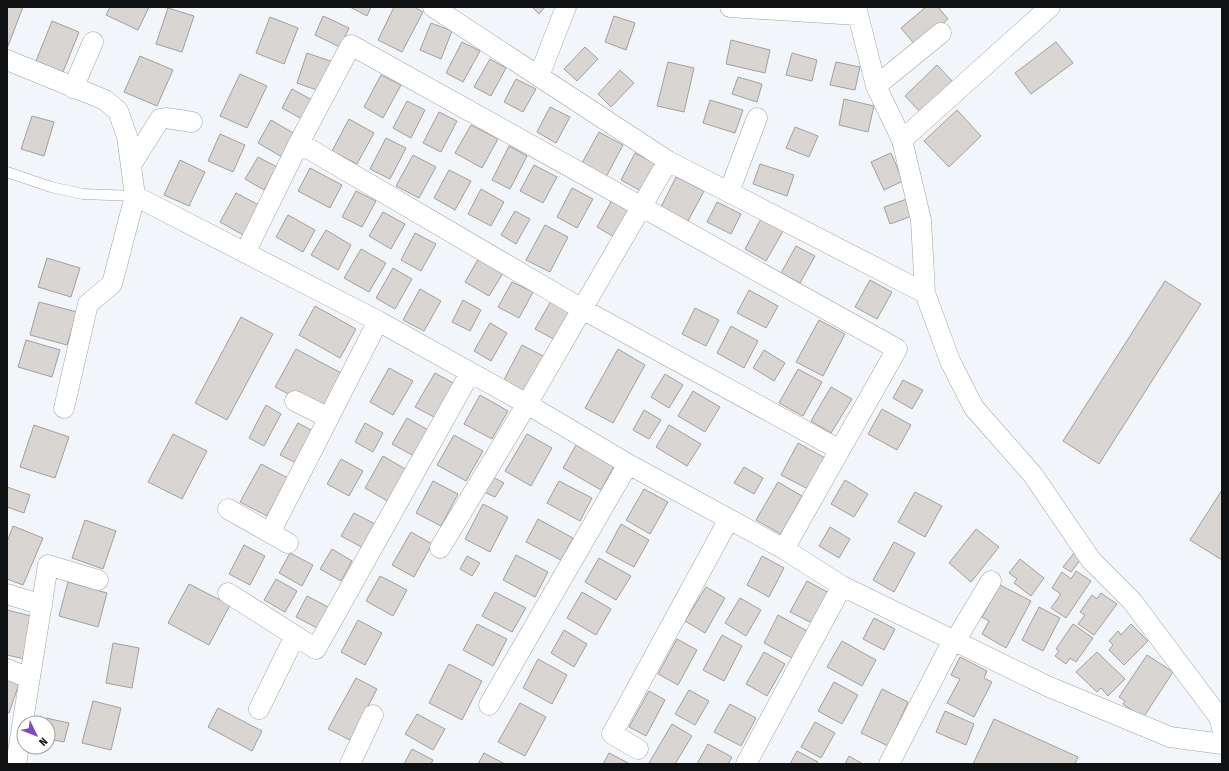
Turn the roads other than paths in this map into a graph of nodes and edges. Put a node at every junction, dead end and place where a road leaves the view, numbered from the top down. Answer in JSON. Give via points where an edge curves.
{"nodes":[{"id":1,"x":566,"y":7,"type":"edge"},
{"id":2,"x":730,"y":7,"type":"edge"},
{"id":3,"x":1050,"y":7,"type":"edge"},
{"id":4,"x":437,"y":8,"type":"edge"},
{"id":5,"x":856,"y":11,"type":"edge"},
{"id":6,"x":941,"y":33,"type":"dead end"},
{"id":7,"x":93,"y":42,"type":"dead end"},
{"id":8,"x":7,"y":60,"type":"edge"},
{"id":9,"x":539,"y":76,"type":"junction"},
{"id":10,"x":876,"y":86,"type":"junction"},
{"id":11,"x":73,"y":88,"type":"junction"},
{"id":12,"x":756,"y":118,"type":"dead end"},
{"id":13,"x":192,"y":122,"type":"dead end"},
{"id":14,"x":902,"y":140,"type":"junction"},
{"id":15,"x":299,"y":143,"type":"junction"},
{"id":16,"x":668,"y":160,"type":"junction"},
{"id":17,"x":131,"y":165,"type":"junction"},
{"id":18,"x":7,"y":172,"type":"edge"},
{"id":19,"x":728,"y":192,"type":"junction"},
{"id":20,"x":136,"y":196,"type":"junction"},
{"id":21,"x":640,"y":207,"type":"junction"},
{"id":22,"x":245,"y":253,"type":"junction"},
{"id":23,"x":925,"y":293,"type":"junction"},
{"id":24,"x":582,"y":309,"type":"junction"},
{"id":25,"x":378,"y":322,"type":"junction"},
{"id":26,"x":470,"y":373,"type":"junction"},
{"id":27,"x":295,"y":400,"type":"dead end"},
{"id":28,"x":527,"y":404,"type":"junction"},
{"id":29,"x":64,"y":408,"type":"dead end"},
{"id":30,"x":329,"y":418,"type":"junction"},
{"id":31,"x":840,"y":450,"type":"junction"},
{"id":32,"x":628,"y":464,"type":"junction"},
{"id":33,"x":228,"y":509,"type":"dead end"},
{"id":34,"x":729,"y":519,"type":"junction"},
{"id":35,"x":270,"y":532,"type":"junction"},
{"id":36,"x":288,"y":543,"type":"dead end"},
{"id":37,"x":440,"y":548,"type":"dead end"},
{"id":38,"x":784,"y":549,"type":"junction"},
{"id":39,"x":98,"y":580,"type":"dead end"},
{"id":40,"x":991,"y":581,"type":"dead end"},
{"id":41,"x":842,"y":586,"type":"junction"},
{"id":42,"x":228,"y":593,"type":"dead end"},
{"id":43,"x":7,"y":594,"type":"edge"},
{"id":44,"x":42,"y":605,"type":"junction"},
{"id":45,"x":295,"y":636,"type":"junction"},
{"id":46,"x":954,"y":641,"type":"junction"},
{"id":47,"x":7,"y":669,"type":"edge"},
{"id":48,"x":30,"y":678,"type":"junction"},
{"id":49,"x":489,"y":705,"type":"dead end"},
{"id":50,"x":259,"y":709,"type":"dead end"},
{"id":51,"x":373,"y":715,"type":"dead end"},
{"id":52,"x":1221,"y":720,"type":"edge"},
{"id":53,"x":13,"y":734,"type":"edge"},
{"id":54,"x":1222,"y":744,"type":"edge"},
{"id":55,"x":638,"y":749,"type":"dead end"},
{"id":56,"x":16,"y":764,"type":"edge"},
{"id":57,"x":350,"y":764,"type":"edge"},
{"id":58,"x":746,"y":764,"type":"edge"},
{"id":59,"x":889,"y":764,"type":"edge"}],
"edges":[{"from":1,"to":9,"type":"street"},
{"from":2,"to":5,"type":"street"},
{"from":3,"to":14,"type":"street"},
{"from":4,"to":9,"type":"street"},
{"from":5,"to":10,"type":"street"},
{"from":6,"to":10,"type":"street"},
{"from":7,"to":11,"type":"street"},
{"from":8,"to":11,"type":"street"},
{"from":9,"to":16,"type":"street"},
{"from":10,"to":14,"type":"street"},
{"from":11,"to":17,"type":"street","via":[[105,100],[118,111],[127,136]]},
{"from":12,"to":19,"type":"street"},
{"from":13,"to":17,"type":"street","via":[[160,119]]},
{"from":14,"to":23,"type":"street","via":[[922,220]]},
{"from":15,"to":21,"type":"street","via":[[351,44]]},
{"from":15,"to":22,"type":"street"},
{"from":15,"to":24,"type":"street"},
{"from":16,"to":19,"type":"street"},
{"from":16,"to":21,"type":"street"},
{"from":17,"to":20,"type":"street"},
{"from":18,"to":20,"type":"lane","via":[[50,187],[83,194]]},
{"from":19,"to":23,"type":"street"},
{"from":20,"to":22,"type":"street"},
{"from":20,"to":29,"type":"street","via":[[112,284],[88,304]]},
{"from":21,"to":24,"type":"street"},
{"from":21,"to":31,"type":"street","via":[[897,349]]},
{"from":22,"to":25,"type":"street"},
{"from":23,"to":52,"type":"street","via":[[950,361],[974,408],[1033,475],[1091,560],[1132,601]]},
{"from":24,"to":28,"type":"street"},
{"from":24,"to":31,"type":"street"},
{"from":25,"to":26,"type":"street"},
{"from":25,"to":30,"type":"street"},
{"from":26,"to":28,"type":"street"},
{"from":26,"to":45,"type":"street","via":[[316,649]]},
{"from":27,"to":30,"type":"street"},
{"from":28,"to":32,"type":"street"},
{"from":28,"to":37,"type":"street"},
{"from":30,"to":35,"type":"street"},
{"from":31,"to":38,"type":"street"},
{"from":32,"to":34,"type":"street"},
{"from":32,"to":49,"type":"street"},
{"from":33,"to":35,"type":"street"},
{"from":34,"to":38,"type":"street"},
{"from":34,"to":55,"type":"street","via":[[612,734]]},
{"from":35,"to":36,"type":"street"},
{"from":38,"to":41,"type":"street"},
{"from":39,"to":44,"type":"street","via":[[48,566]]},
{"from":40,"to":46,"type":"street"},
{"from":41,"to":46,"type":"street"},
{"from":41,"to":58,"type":"street"},
{"from":42,"to":45,"type":"street"},
{"from":43,"to":44,"type":"street"},
{"from":44,"to":48,"type":"street"},
{"from":45,"to":50,"type":"street"},
{"from":46,"to":54,"type":"street","via":[[1047,686],[1170,737]]},
{"from":46,"to":59,"type":"street"},
{"from":47,"to":48,"type":"street"},
{"from":48,"to":53,"type":"street"},
{"from":51,"to":57,"type":"street"},
{"from":53,"to":56,"type":"street"}]}
